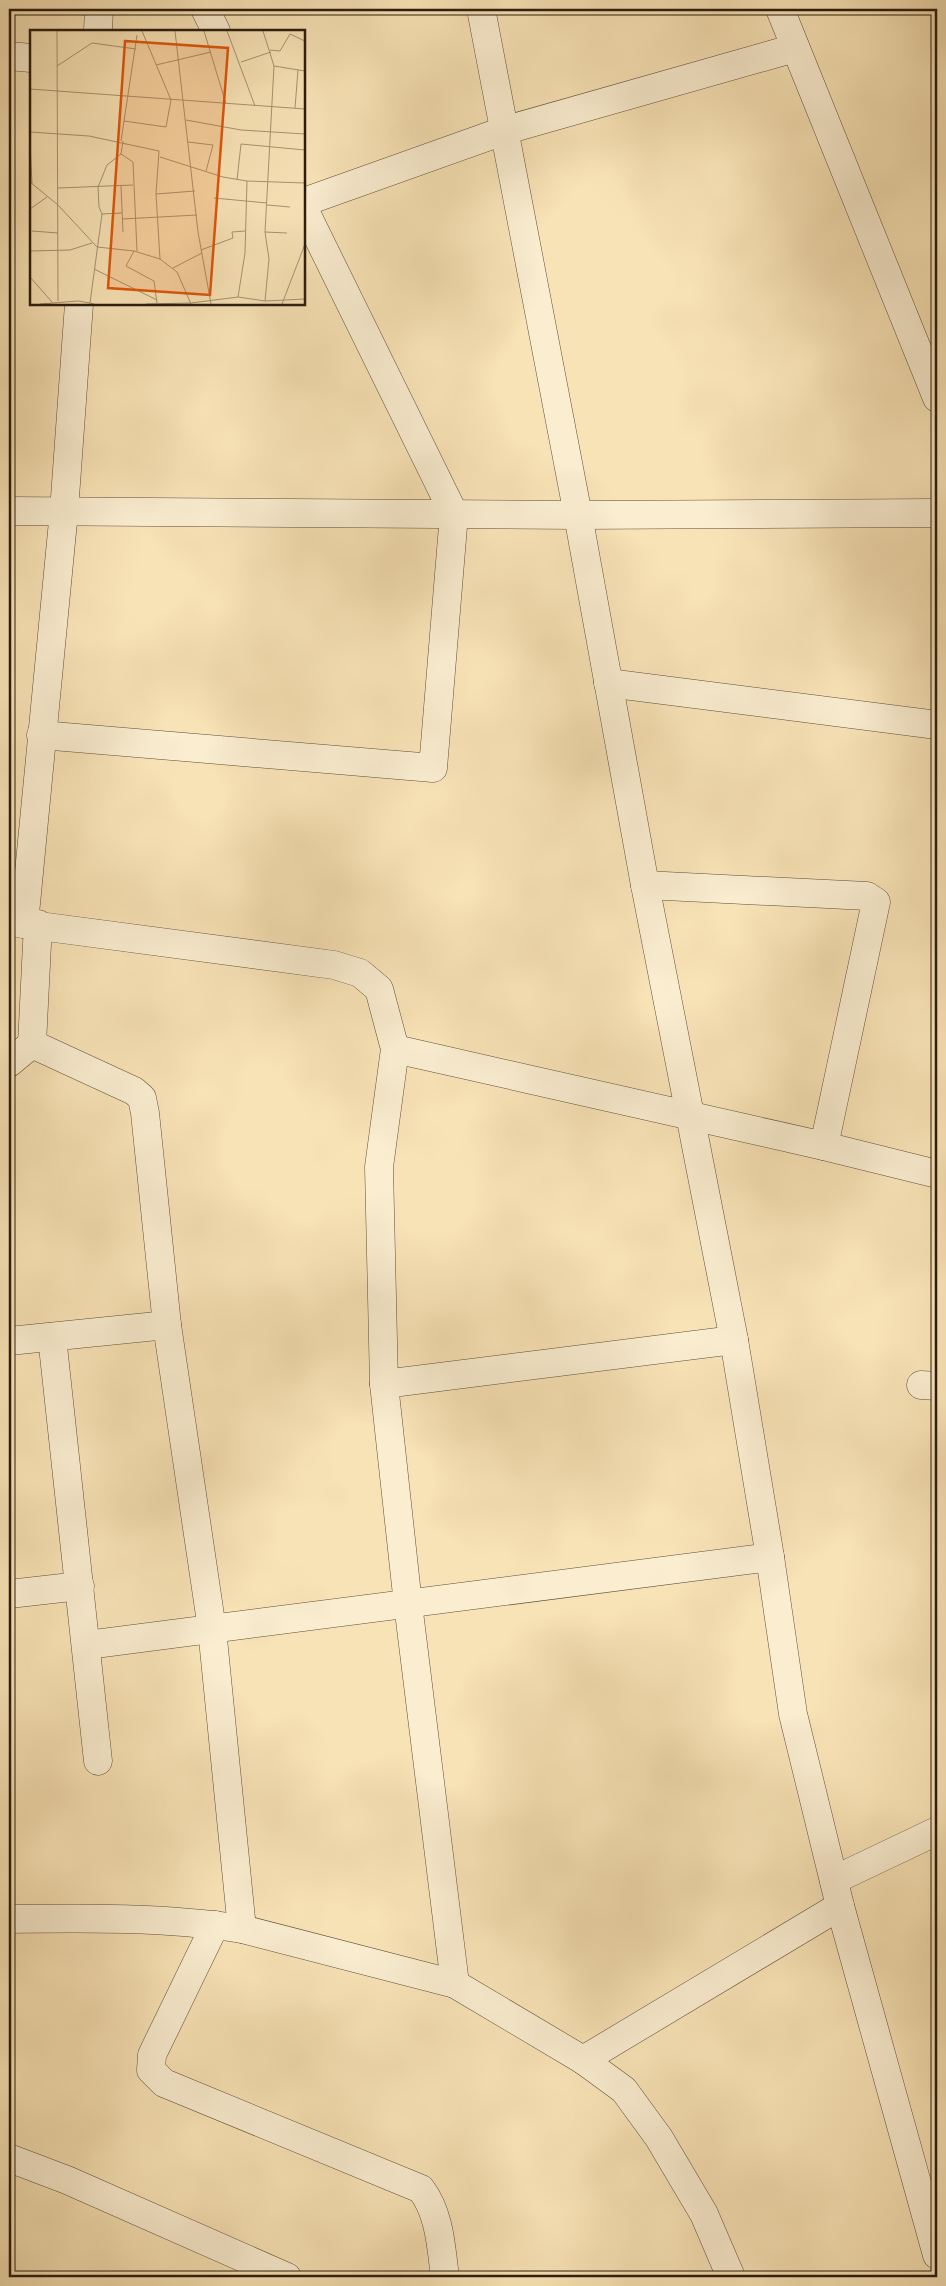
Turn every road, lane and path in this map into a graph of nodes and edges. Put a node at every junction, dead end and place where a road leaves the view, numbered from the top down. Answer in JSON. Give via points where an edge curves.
{"nodes":[{"id":1,"x":99,"y":9,"type":"edge"},
{"id":2,"x":205,"y":9,"type":"edge"},
{"id":3,"x":481,"y":9,"type":"edge"},
{"id":4,"x":780,"y":9,"type":"edge"},
{"id":5,"x":98,"y":30,"type":"edge"},
{"id":6,"x":216,"y":30,"type":"edge"},
{"id":7,"x":796,"y":48,"type":"junction"},
{"id":8,"x":9,"y":56,"type":"edge"},
{"id":9,"x":30,"y":58,"type":"edge"},
{"id":10,"x":506,"y":130,"type":"junction"},
{"id":11,"x":305,"y":202,"type":"edge"},
{"id":12,"x":305,"y":212,"type":"edge"},
{"id":13,"x":79,"y":305,"type":"edge"},
{"id":14,"x":937,"y":398,"type":"edge"},
{"id":15,"x":9,"y":511,"type":"edge"},
{"id":16,"x":64,"y":511,"type":"junction"},
{"id":17,"x":937,"y":513,"type":"edge"},
{"id":18,"x":454,"y":514,"type":"junction"},
{"id":19,"x":578,"y":515,"type":"junction"},
{"id":20,"x":608,"y":683,"type":"junction"},
{"id":21,"x":937,"y":725,"type":"edge"},
{"id":22,"x":41,"y":735,"type":"junction"},
{"id":23,"x":644,"y":885,"type":"junction"},
{"id":24,"x":23,"y":924,"type":"edge"},
{"id":25,"x":32,"y":1044,"type":"junction"},
{"id":26,"x":395,"y":1049,"type":"junction"},
{"id":27,"x":9,"y":1062,"type":"edge"},
{"id":28,"x":690,"y":1116,"type":"junction"},
{"id":29,"x":824,"y":1146,"type":"junction"},
{"id":30,"x":937,"y":1174,"type":"edge"},
{"id":31,"x":167,"y":1325,"type":"junction"},
{"id":32,"x":52,"y":1337,"type":"junction"},
{"id":33,"x":734,"y":1340,"type":"junction"},
{"id":34,"x":9,"y":1341,"type":"edge"},
{"id":35,"x":384,"y":1384,"type":"junction"},
{"id":36,"x":770,"y":1557,"type":"junction"},
{"id":37,"x":80,"y":1586,"type":"junction"},
{"id":38,"x":9,"y":1594,"type":"edge"},
{"id":39,"x":408,"y":1604,"type":"junction"},
{"id":40,"x":212,"y":1629,"type":"junction"},
{"id":41,"x":87,"y":1645,"type":"junction"},
{"id":42,"x":98,"y":1761,"type":"dead end"},
{"id":43,"x":937,"y":1832,"type":"edge"},
{"id":44,"x":834,"y":1880,"type":"junction"},
{"id":45,"x":840,"y":1906,"type":"junction"},
{"id":46,"x":9,"y":1918,"type":"edge"},
{"id":47,"x":215,"y":1924,"type":"junction"},
{"id":48,"x":242,"y":1929,"type":"junction"},
{"id":49,"x":455,"y":1984,"type":"junction"},
{"id":50,"x":583,"y":2060,"type":"junction"},
{"id":51,"x":9,"y":2158,"type":"edge"},
{"id":52,"x":937,"y":2255,"type":"edge"},
{"id":53,"x":287,"y":2277,"type":"edge"},
{"id":54,"x":446,"y":2277,"type":"edge"},
{"id":55,"x":731,"y":2277,"type":"edge"}],
"edges":[{"from":1,"to":5,"type":"street"},
{"from":2,"to":6,"type":"street"},
{"from":3,"to":10,"type":"street"},
{"from":4,"to":7,"type":"street"},
{"from":7,"to":10,"type":"street"},
{"from":7,"to":14,"type":"street"},
{"from":8,"to":9,"type":"street"},
{"from":10,"to":11,"type":"street"},
{"from":10,"to":19,"type":"street"},
{"from":12,"to":18,"type":"street"},
{"from":13,"to":16,"type":"street"},
{"from":15,"to":16,"type":"street"},
{"from":16,"to":18,"type":"street"},
{"from":16,"to":22,"type":"street"},
{"from":17,"to":19,"type":"street"},
{"from":18,"to":19,"type":"street"},
{"from":18,"to":22,"type":"street","via":[[433,768]]},
{"from":19,"to":20,"type":"street"},
{"from":20,"to":21,"type":"street"},
{"from":20,"to":23,"type":"street"},
{"from":22,"to":24,"type":"street"},
{"from":23,"to":28,"type":"street"},
{"from":23,"to":29,"type":"street","via":[[867,896],[876,902]]},
{"from":24,"to":25,"type":"street"},
{"from":24,"to":26,"type":"street","via":[[334,965],[360,973],[378,988]]},
{"from":25,"to":27,"type":"street"},
{"from":25,"to":31,"type":"street","via":[[134,1091],[142,1098]]},
{"from":26,"to":28,"type":"street"},
{"from":26,"to":35,"type":"street","via":[[379,1167]]},
{"from":28,"to":29,"type":"street"},
{"from":28,"to":33,"type":"street"},
{"from":29,"to":30,"type":"street"},
{"from":31,"to":32,"type":"street"},
{"from":31,"to":40,"type":"street"},
{"from":32,"to":34,"type":"street"},
{"from":32,"to":37,"type":"street"},
{"from":33,"to":35,"type":"street"},
{"from":33,"to":36,"type":"street"},
{"from":35,"to":39,"type":"street"},
{"from":36,"to":39,"type":"street"},
{"from":36,"to":44,"type":"street","via":[[794,1714]]},
{"from":37,"to":38,"type":"street"},
{"from":37,"to":41,"type":"street"},
{"from":39,"to":40,"type":"street"},
{"from":39,"to":49,"type":"street"},
{"from":40,"to":41,"type":"street"},
{"from":40,"to":48,"type":"street"},
{"from":41,"to":42,"type":"street"},
{"from":43,"to":44,"type":"street"},
{"from":44,"to":45,"type":"street"},
{"from":45,"to":50,"type":"street"},
{"from":45,"to":52,"type":"street"},
{"from":46,"to":47,"type":"street","via":[[112,1918]]},
{"from":47,"to":48,"type":"street"},
{"from":47,"to":54,"type":"street","via":[[152,2055],[151,2070],[164,2082],[421,2189],[431,2202],[435,2216]]},
{"from":48,"to":49,"type":"street"},
{"from":49,"to":50,"type":"street"},
{"from":50,"to":55,"type":"street","via":[[624,2090],[659,2138],[704,2214]]},
{"from":51,"to":53,"type":"street","via":[[67,2180]]}]}
